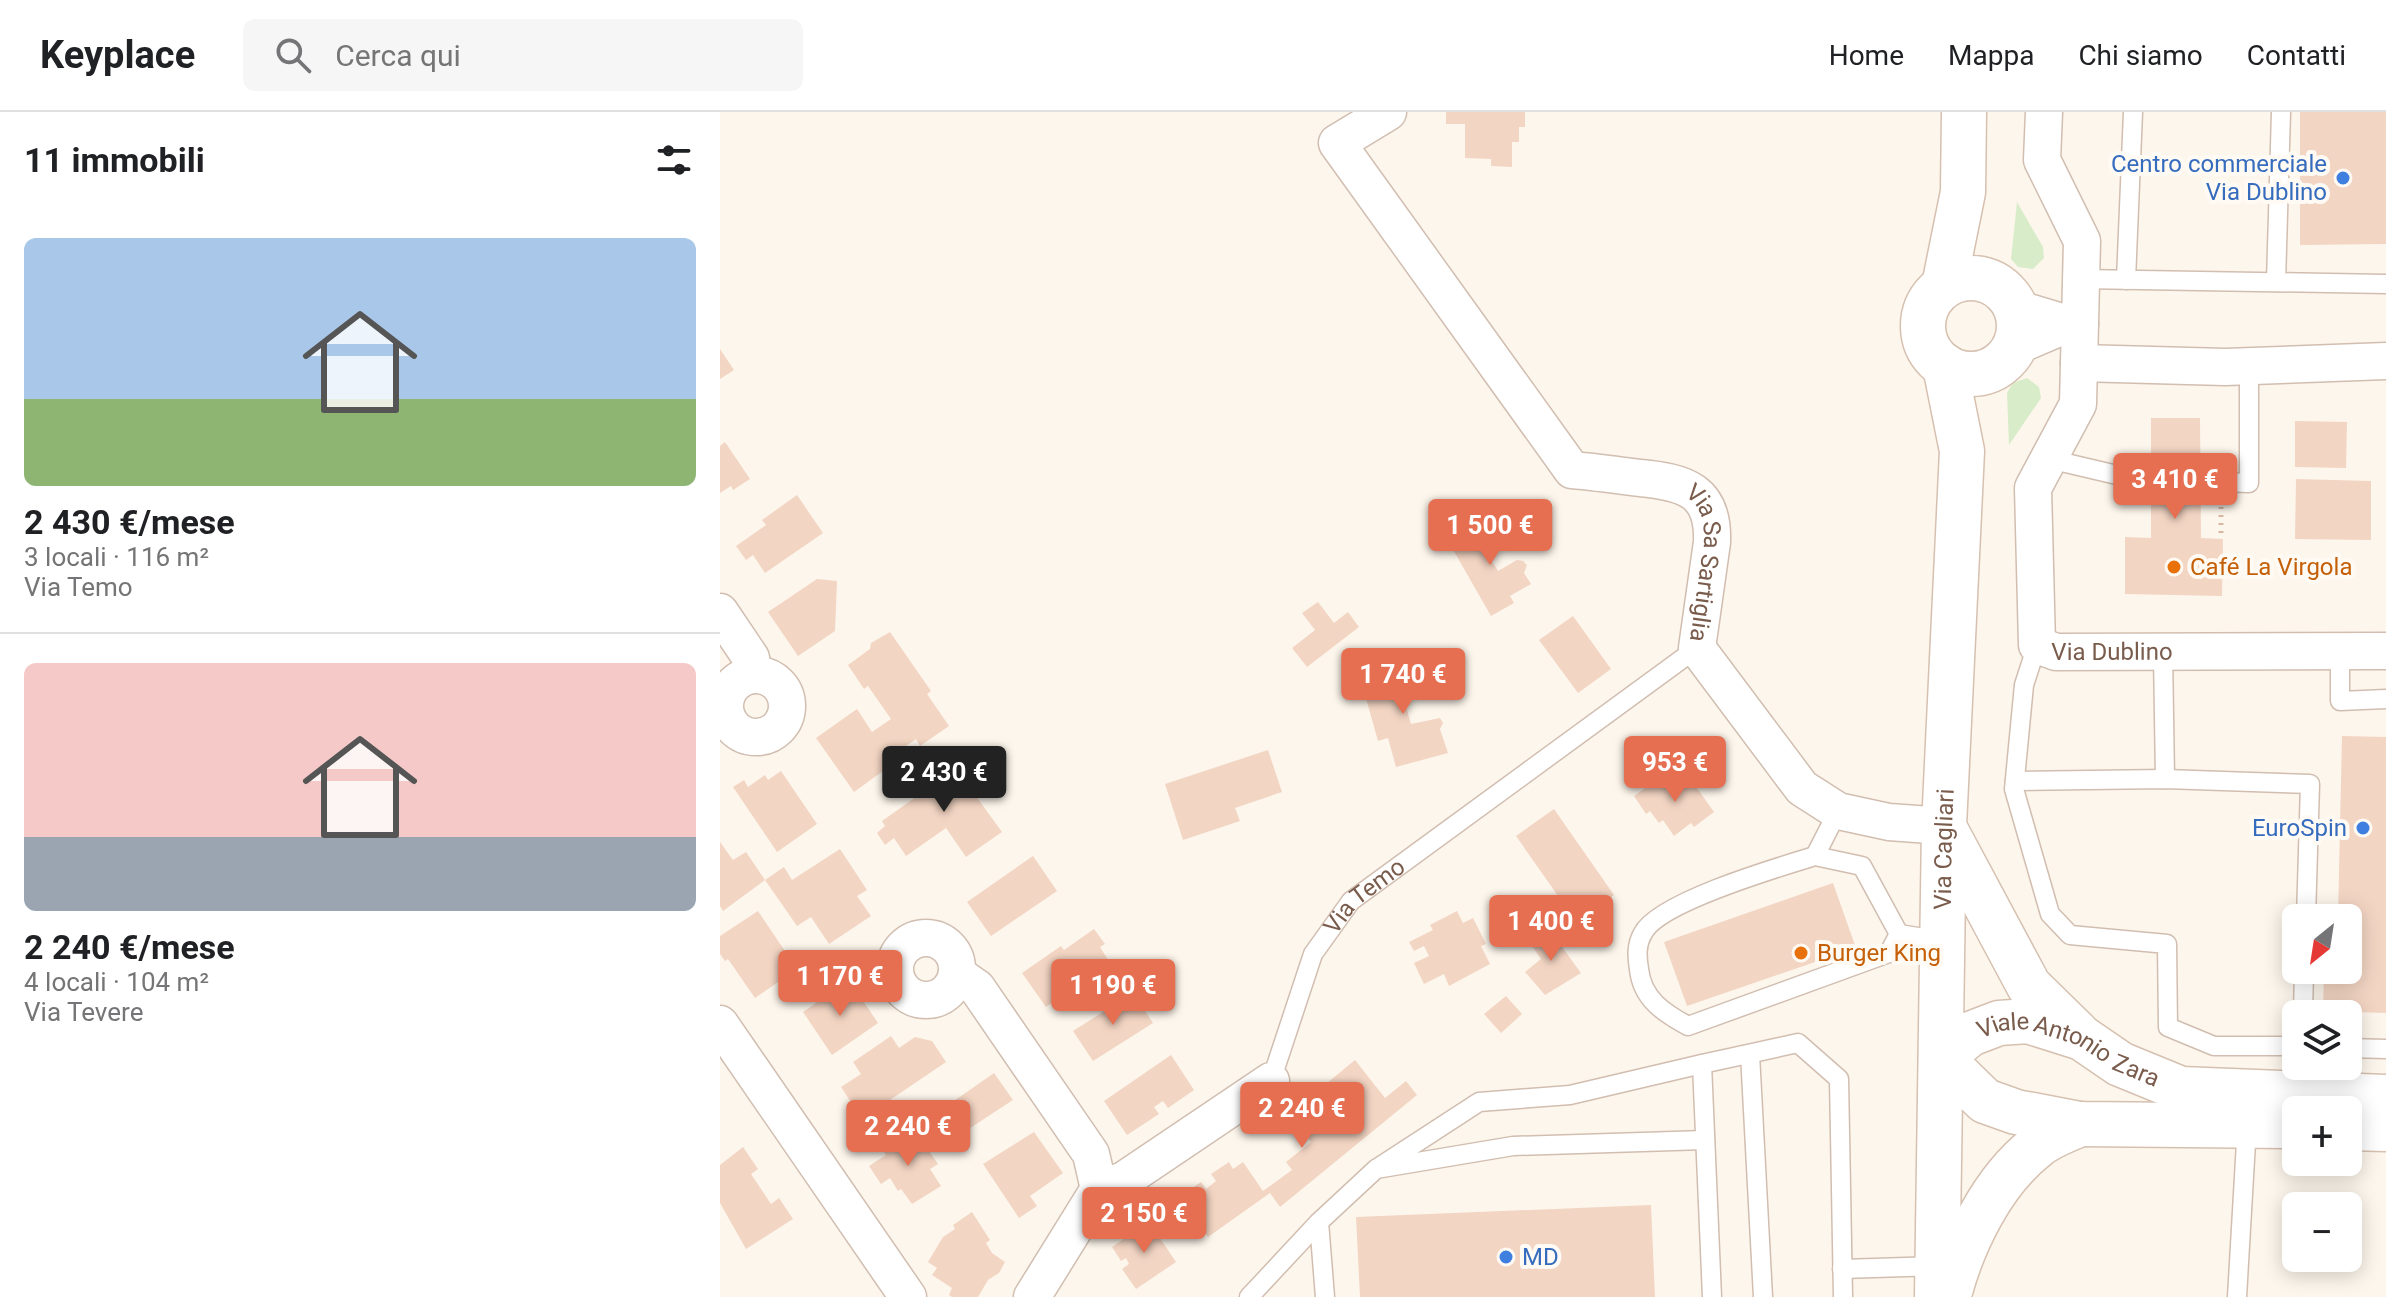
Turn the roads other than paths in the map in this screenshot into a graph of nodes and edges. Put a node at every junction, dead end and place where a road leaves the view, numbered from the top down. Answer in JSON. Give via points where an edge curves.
{"nodes":[{"id":1,"x":1388,"y":112,"type":"edge"},
{"id":2,"x":1964,"y":112,"type":"edge"},
{"id":3,"x":2044,"y":112,"type":"edge"},
{"id":4,"x":2133,"y":112,"type":"edge"},
{"id":5,"x":2281,"y":112,"type":"edge"},
{"id":6,"x":1963,"y":192,"type":"junction"},
{"id":7,"x":2081,"y":279,"type":"junction"},
{"id":8,"x":2126,"y":280,"type":"junction"},
{"id":9,"x":2276,"y":282,"type":"junction"},
{"id":10,"x":2386,"y":284,"type":"edge"},
{"id":11,"x":1944,"y":286,"type":"junction"},
{"id":12,"x":2074,"y":324,"type":"junction"},
{"id":13,"x":2003,"y":326,"type":"junction"},
{"id":14,"x":2386,"y":361,"type":"edge"},
{"id":15,"x":2079,"y":363,"type":"junction"},
{"id":16,"x":1945,"y":366,"type":"junction"},
{"id":17,"x":2249,"y":367,"type":"junction"},
{"id":18,"x":1962,"y":451,"type":"junction"},
{"id":19,"x":2049,"y":459,"type":"junction"},
{"id":20,"x":720,"y":612,"type":"edge"},
{"id":21,"x":2037,"y":645,"type":"junction"},
{"id":22,"x":1697,"y":648,"type":"junction"},
{"id":23,"x":2386,"y":651,"type":"edge"},
{"id":24,"x":2163,"y":653,"type":"junction"},
{"id":25,"x":2340,"y":653,"type":"junction"},
{"id":26,"x":753,"y":675,"type":"dead end"},
{"id":27,"x":2386,"y":699,"type":"edge"},
{"id":28,"x":2165,"y":779,"type":"junction"},
{"id":29,"x":2015,"y":781,"type":"junction"},
{"id":30,"x":1838,"y":811,"type":"junction"},
{"id":31,"x":1944,"y":826,"type":"junction"},
{"id":32,"x":1815,"y":856,"type":"junction"},
{"id":33,"x":2306,"y":904,"type":"edge"},
{"id":34,"x":1899,"y":934,"type":"junction"},
{"id":35,"x":1943,"y":941,"type":"junction"},
{"id":36,"x":957,"y":974,"type":"dead end"},
{"id":37,"x":720,"y":1024,"type":"edge"},
{"id":38,"x":2082,"y":1038,"type":"junction"},
{"id":39,"x":2282,"y":1046,"type":"edge"},
{"id":40,"x":2362,"y":1048,"type":"edge"},
{"id":41,"x":2386,"y":1049,"type":"edge"},
{"id":42,"x":1750,"y":1054,"type":"junction"},
{"id":43,"x":1941,"y":1058,"type":"junction"},
{"id":44,"x":1702,"y":1064,"type":"junction"},
{"id":45,"x":1271,"y":1081,"type":"joint"},
{"id":46,"x":2386,"y":1097,"type":"edge"},
{"id":47,"x":2080,"y":1124,"type":"junction"},
{"id":48,"x":2247,"y":1125,"type":"junction"},
{"id":49,"x":2282,"y":1126,"type":"edge"},
{"id":50,"x":2362,"y":1128,"type":"edge"},
{"id":51,"x":2386,"y":1129,"type":"edge"},
{"id":52,"x":1705,"y":1140,"type":"junction"},
{"id":53,"x":1376,"y":1169,"type":"junction"},
{"id":54,"x":1099,"y":1189,"type":"junction"},
{"id":55,"x":1319,"y":1222,"type":"junction"},
{"id":56,"x":1842,"y":1269,"type":"junction"},
{"id":57,"x":1941,"y":1287,"type":"edge"},
{"id":58,"x":908,"y":1297,"type":"edge"},
{"id":59,"x":1032,"y":1297,"type":"edge"},
{"id":60,"x":1249,"y":1297,"type":"edge"},
{"id":61,"x":1325,"y":1297,"type":"edge"},
{"id":62,"x":1712,"y":1297,"type":"edge"},
{"id":63,"x":1763,"y":1297,"type":"edge"},
{"id":64,"x":1843,"y":1297,"type":"edge"},
{"id":65,"x":2237,"y":1297,"type":"edge"}],
"edges":[{"from":1,"to":22,"type":"street","name":"Via Sa Sartiglia","via":[[1337,143],[1572,470],[1682,484],[1708,509],[1712,542]]},
{"from":2,"to":6,"type":"main road","name":"Via Cagliari"},
{"from":3,"to":7,"type":"street","name":"Via Dublino","via":[[2042,160],[2082,241]]},
{"from":4,"to":8,"type":"lane"},
{"from":5,"to":9,"type":"lane"},
{"from":6,"to":11,"type":"main road","name":"Via Cagliari"},
{"from":6,"to":13,"type":"main road","name":"Via Cagliari"},
{"from":7,"to":8,"type":"lane"},
{"from":7,"to":12,"type":"street","name":"Via Dublino"},
{"from":8,"to":9,"type":"lane"},
{"from":9,"to":10,"type":"lane"},
{"from":11,"to":13,"type":"main road","via":[[1966,278]]},
{"from":11,"to":16,"type":"main road","name":"Via Cagliari","via":[[1928,303],[1923,327],[1929,349]]},
{"from":12,"to":13,"type":"street"},
{"from":12,"to":15,"type":"street","name":"Via Dublino"},
{"from":13,"to":16,"type":"main road","via":[[1983,372]]},
{"from":13,"to":18,"type":"main road","name":"Via Cagliari"},
{"from":14,"to":17,"type":"street"},
{"from":15,"to":17,"type":"street"},
{"from":15,"to":19,"type":"street","name":"Via Dublino","via":[[2078,404]]},
{"from":16,"to":18,"type":"main road","name":"Via Cagliari"},
{"from":17,"to":19,"type":"lane","via":[[2249,483],[2134,479]]},
{"from":18,"to":31,"type":"main road","name":"Via Cagliari"},
{"from":19,"to":21,"type":"street","name":"Via Dublino","via":[[2033,488]]},
{"from":20,"to":26,"type":"street","via":[[751,658]]},
{"from":21,"to":24,"type":"street","name":"Via Dublino","via":[[2056,652]]},
{"from":21,"to":29,"type":"lane","via":[[2024,685]]},
{"from":22,"to":30,"type":"street","name":"Via Sa Sartiglia","via":[[1802,788]]},
{"from":22,"to":45,"type":"lane","name":"Via Temo","via":[[1351,901],[1313,954]]},
{"from":23,"to":25,"type":"street","name":"Via Dublino"},
{"from":24,"to":25,"type":"street","name":"Via Dublino"},
{"from":24,"to":28,"type":"lane"},
{"from":25,"to":27,"type":"lane","via":[[2340,701]]},
{"from":28,"to":29,"type":"lane"},
{"from":28,"to":33,"type":"lane","via":[[2310,784]]},
{"from":29,"to":39,"type":"lane","via":[[2050,914],[2070,935],[2167,944],[2168,1027],[2214,1046]]},
{"from":30,"to":31,"type":"street","name":"Via Sa Sartiglia"},
{"from":30,"to":32,"type":"lane"},
{"from":31,"to":35,"type":"main road","name":"Via Cagliari"},
{"from":31,"to":38,"type":"main road","via":[[2029,986]]},
{"from":32,"to":34,"type":"lane","via":[[1862,866]]},
{"from":32,"to":34,"type":"lane","via":[[1716,888],[1643,931],[1637,951],[1640,980],[1658,1010],[1688,1026],[1889,953]]},
{"from":34,"to":35,"type":"lane"},
{"from":35,"to":43,"type":"main road","name":"Via Cagliari"},
{"from":36,"to":54,"type":"street","via":[[977,988],[1091,1154]]},
{"from":37,"to":58,"type":"street"},
{"from":38,"to":43,"type":"main road","name":"Viale Antonio Zara","via":[[2028,1021],[1999,1023],[1970,1034]]},
{"from":38,"to":46,"type":"main road","name":"Viale Antonio Zara","via":[[2120,1064],[2181,1089]]},
{"from":40,"to":41,"type":"lane"},
{"from":42,"to":44,"type":"lane"},
{"from":42,"to":56,"type":"lane","via":[[1798,1043],[1839,1079]]},
{"from":42,"to":63,"type":"lane"},
{"from":43,"to":47,"type":"main road","name":"Viale Antonio Zara","via":[[1985,1101]]},
{"from":43,"to":57,"type":"main road","name":"Via Cagliari"},
{"from":44,"to":52,"type":"lane"},
{"from":44,"to":53,"type":"lane","via":[[1570,1095],[1479,1102]]},
{"from":45,"to":54,"type":"street","name":"Via Temo","via":[[1124,1180]]},
{"from":47,"to":48,"type":"main road","name":"Viale Antonio Zara"},
{"from":47,"to":57,"type":"main road","via":[[2035,1147],[2007,1178]]},
{"from":48,"to":49,"type":"main road","name":"Viale Antonio Zara"},
{"from":48,"to":65,"type":"lane"},
{"from":50,"to":51,"type":"main road"},
{"from":52,"to":53,"type":"lane","via":[[1513,1146]]},
{"from":52,"to":62,"type":"lane"},
{"from":53,"to":55,"type":"lane"},
{"from":54,"to":59,"type":"street"},
{"from":55,"to":60,"type":"lane"},
{"from":55,"to":61,"type":"lane"},
{"from":56,"to":57,"type":"lane"},
{"from":56,"to":64,"type":"lane"}]}
